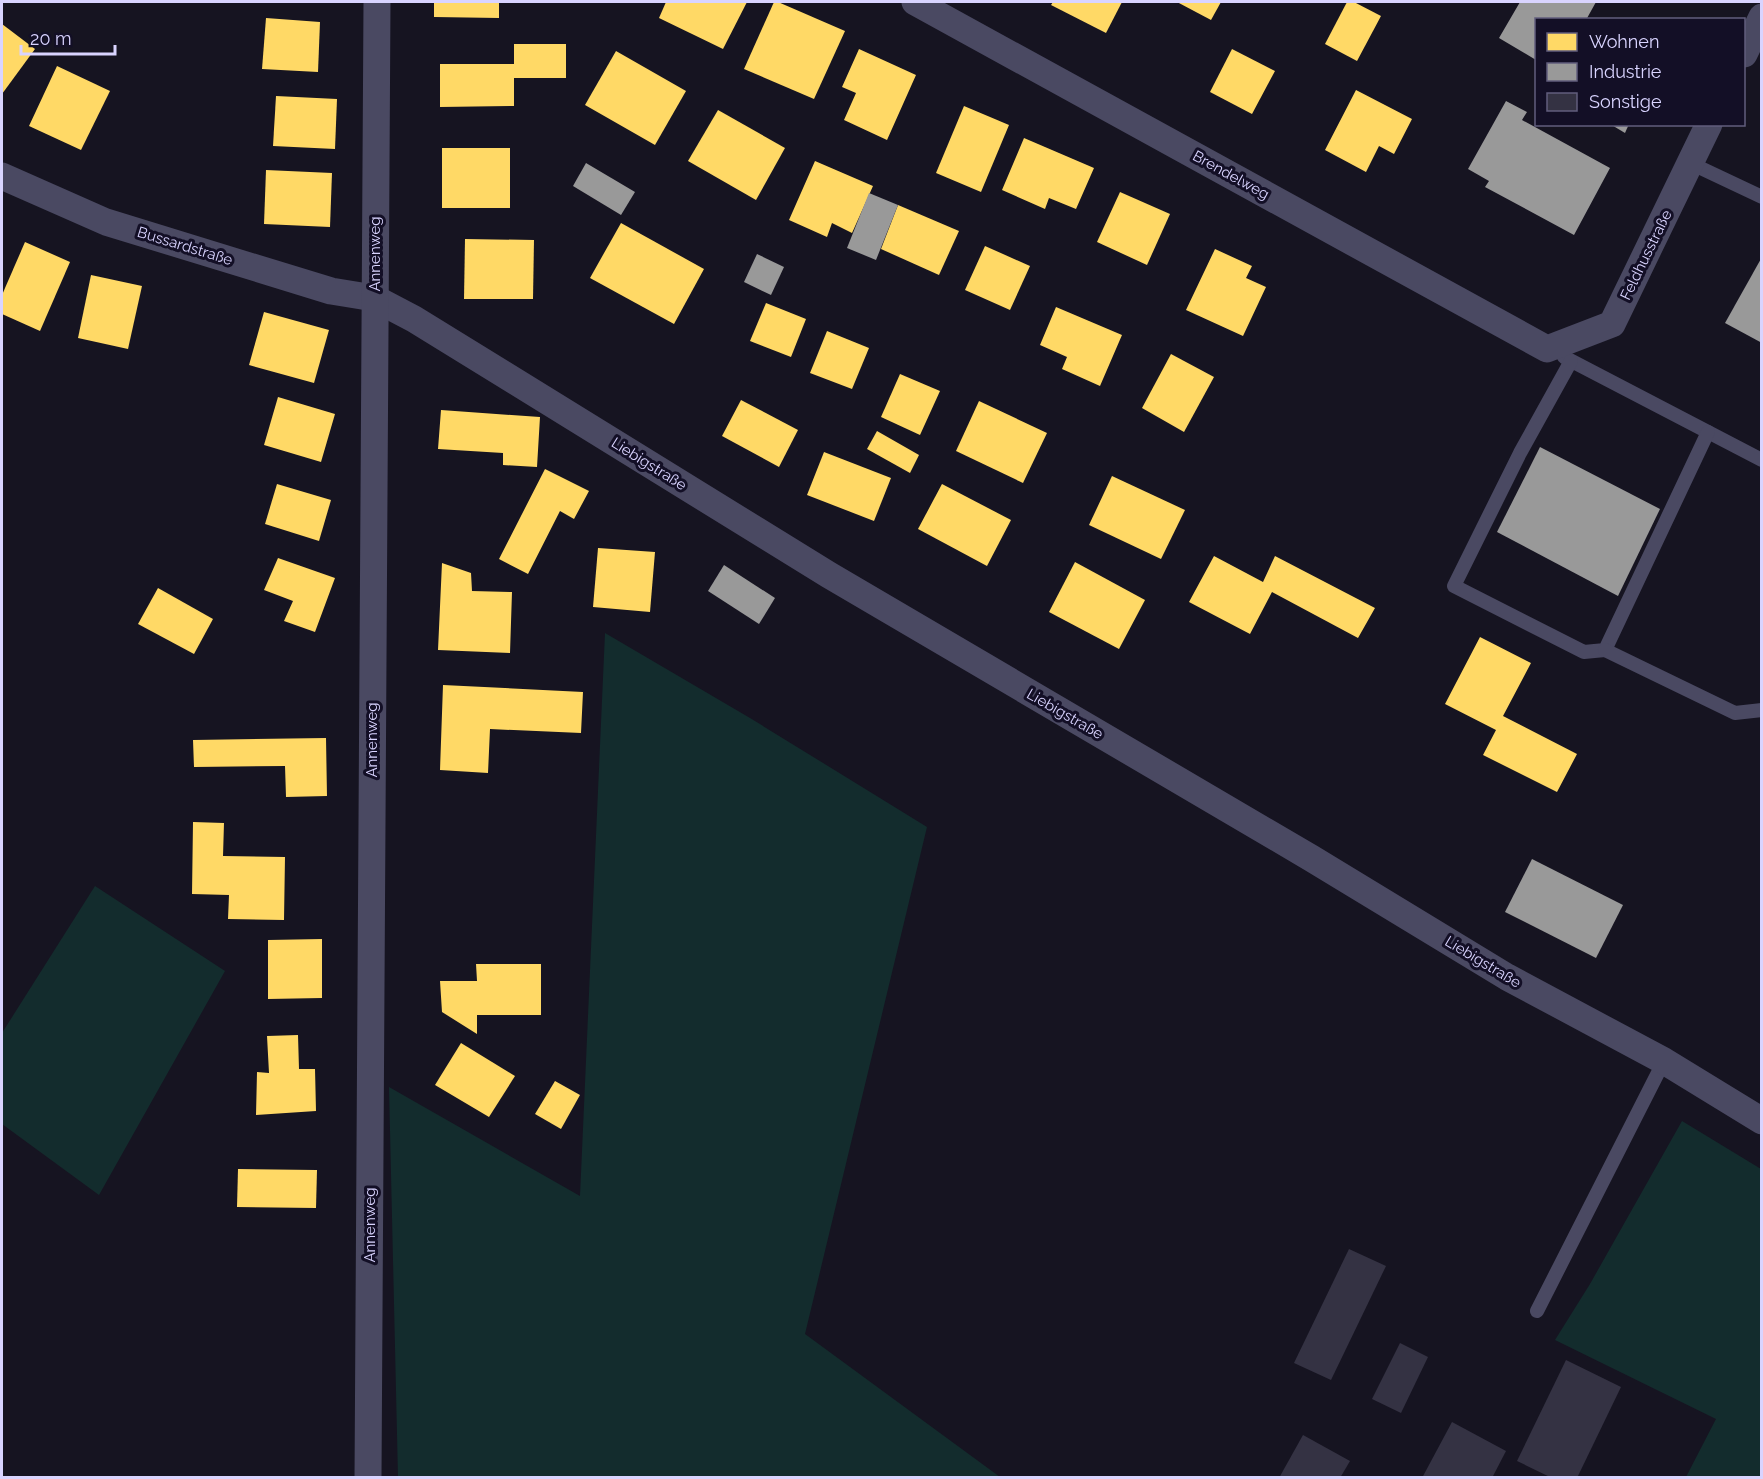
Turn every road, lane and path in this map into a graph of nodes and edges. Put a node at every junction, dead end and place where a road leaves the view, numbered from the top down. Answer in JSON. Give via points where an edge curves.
{"nodes":[{"id":1,"x":377,"y":2,"type":"edge"},
{"id":2,"x":915,"y":2,"type":"edge"},
{"id":3,"x":1761,"y":17,"type":"edge"},
{"id":4,"x":1745,"y":50,"type":"edge"},
{"id":5,"x":1708,"y":126,"type":"edge"},
{"id":6,"x":1690,"y":163,"type":"junction"},
{"id":7,"x":2,"y":176,"type":"edge"},
{"id":8,"x":1761,"y":197,"type":"edge"},
{"id":9,"x":374,"y":298,"type":"junction"},
{"id":10,"x":1559,"y":355,"type":"junction"},
{"id":11,"x":1708,"y":432,"type":"junction"},
{"id":12,"x":1761,"y":460,"type":"edge"},
{"id":13,"x":1605,"y":650,"type":"junction"},
{"id":14,"x":1761,"y":710,"type":"edge"},
{"id":15,"x":1664,"y":1061,"type":"junction"},
{"id":16,"x":1761,"y":1121,"type":"edge"},
{"id":17,"x":1537,"y":1311,"type":"dead end"},
{"id":18,"x":368,"y":1478,"type":"edge"}],
"edges":[{"from":1,"to":9,"type":"street","name":"Annenweg"},
{"from":2,"to":10,"type":"street","name":"Brendelweg"},
{"from":3,"to":4,"type":"street"},
{"from":5,"to":6,"type":"street","name":"Feldhusstraße"},
{"from":6,"to":8,"type":"lane"},
{"from":6,"to":10,"type":"street","name":"Feldhusstraße","via":[[1612,324]]},
{"from":7,"to":9,"type":"street","name":"Bussardstraße","via":[[106,222],[331,291]]},
{"from":9,"to":15,"type":"street","name":"Liebigstraße","via":[[829,575],[1507,977]]},
{"from":9,"to":18,"type":"street","name":"Annenweg"},
{"from":10,"to":11,"type":"lane"},
{"from":10,"to":13,"type":"lane","via":[[1520,453],[1454,586],[1584,652]]},
{"from":11,"to":12,"type":"lane"},
{"from":11,"to":13,"type":"lane"},
{"from":13,"to":14,"type":"lane","via":[[1735,713]]},
{"from":15,"to":16,"type":"street","name":"Liebigstraße"},
{"from":15,"to":17,"type":"lane"}]}
